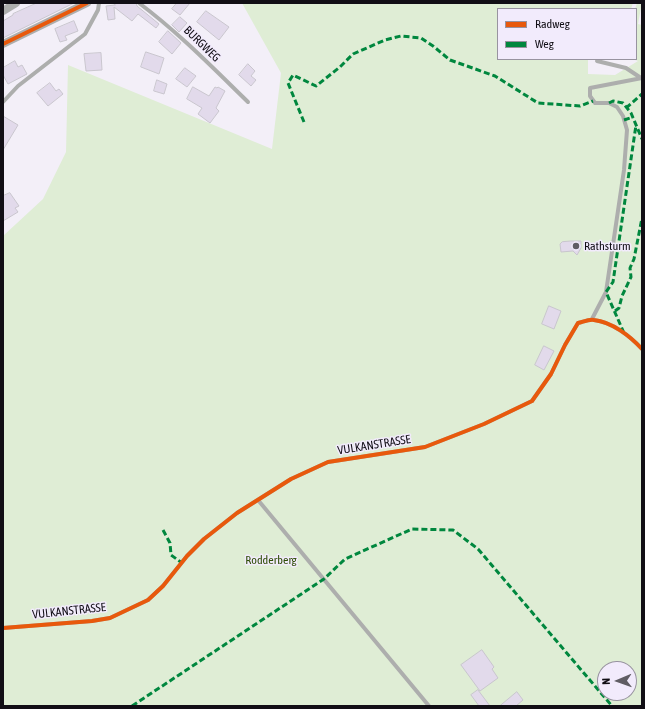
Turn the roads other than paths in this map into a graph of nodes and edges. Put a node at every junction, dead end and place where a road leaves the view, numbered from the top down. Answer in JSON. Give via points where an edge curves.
{"nodes":[{"id":1,"x":16,"y":3,"type":"edge"},
{"id":2,"x":87,"y":3,"type":"edge"},
{"id":3,"x":99,"y":3,"type":"edge"},
{"id":4,"x":139,"y":3,"type":"edge"},
{"id":5,"x":3,"y":11,"type":"edge"},
{"id":6,"x":3,"y":44,"type":"edge"},
{"id":7,"x":597,"y":60,"type":"dead end"},
{"id":8,"x":641,"y":78,"type":"edge"},
{"id":9,"x":3,"y":102,"type":"edge"},
{"id":10,"x":248,"y":102,"type":"dead end"},
{"id":11,"x":592,"y":319,"type":"junction"},
{"id":12,"x":642,"y":349,"type":"edge"},
{"id":13,"x":258,"y":500,"type":"junction"},
{"id":14,"x":3,"y":628,"type":"edge"},
{"id":15,"x":428,"y":706,"type":"edge"}],
"edges":[{"from":1,"to":5,"type":"street"},
{"from":2,"to":6,"type":"street"},
{"from":3,"to":9,"type":"lane","via":[[86,34],[18,86]]},
{"from":4,"to":10,"type":"lane","name":"BURGWEG","via":[[164,21]]},
{"from":7,"to":8,"type":"lane","via":[[626,68]]},
{"from":8,"to":11,"type":"lane","via":[[590,88],[590,96],[595,103],[609,103],[617,107],[624,116],[626,130],[624,170],[606,292]]},
{"from":11,"to":12,"type":"lane","via":[[624,333]]},
{"from":11,"to":13,"type":"lane","name":"VULKANSTRASSE","via":[[578,323],[551,374],[532,401],[484,424],[425,447],[328,462],[291,479]]},
{"from":13,"to":14,"type":"lane","name":"VULKANSTRASSE","via":[[204,539],[148,600],[110,618]]},
{"from":13,"to":15,"type":"lane"}]}
